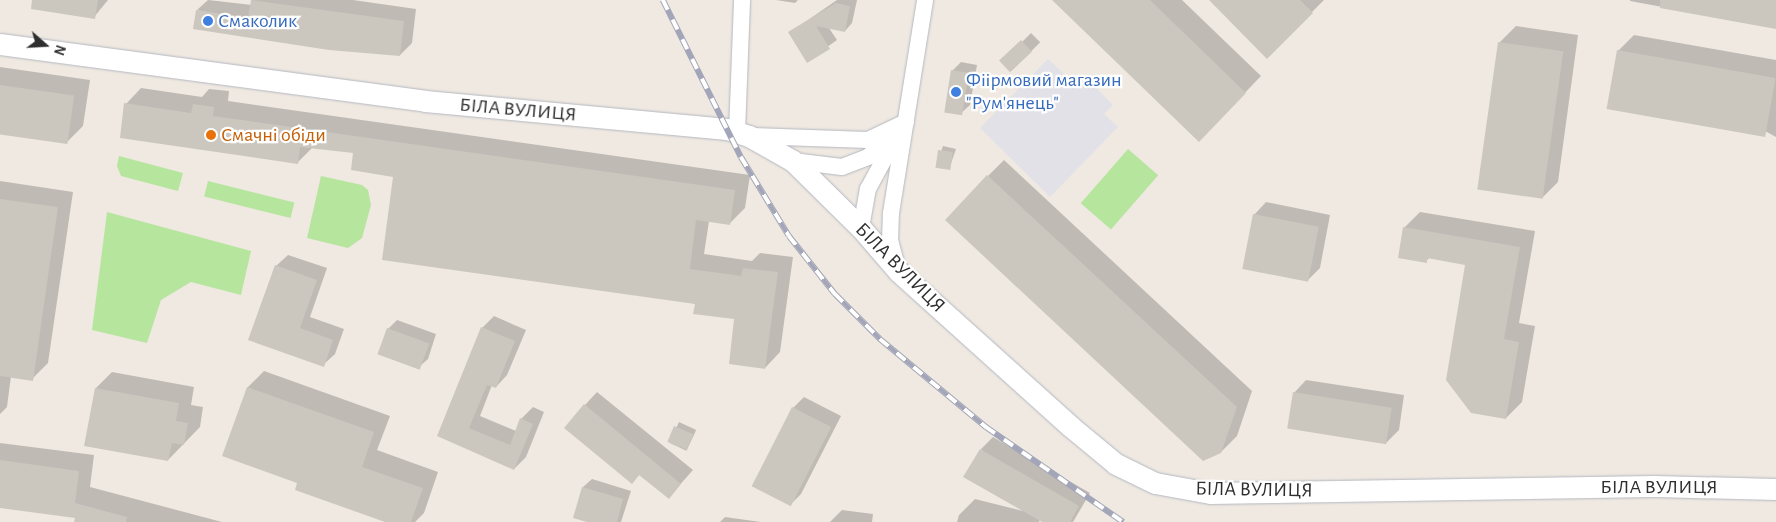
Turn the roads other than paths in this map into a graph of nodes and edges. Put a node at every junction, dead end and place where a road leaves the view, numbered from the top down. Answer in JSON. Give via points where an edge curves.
{"nodes":[{"id":1,"x":742,"y":0,"type":"edge"},
{"id":2,"x":925,"y":0,"type":"edge"},
{"id":3,"x":0,"y":44,"type":"edge"},
{"id":4,"x":906,"y":122,"type":"junction"},
{"id":5,"x":743,"y":134,"type":"junction"},
{"id":6,"x":793,"y":161,"type":"junction"},
{"id":7,"x":861,"y":228,"type":"junction"},
{"id":8,"x":899,"y":272,"type":"junction"},
{"id":9,"x":1776,"y":489,"type":"edge"}],
"edges":[{"from":1,"to":5,"type":"street"},
{"from":2,"to":4,"type":"street"},
{"from":3,"to":5,"type":"street","name":"БІЛА ВУЛИЦЯ","via":[[425,101]]},
{"from":4,"to":5,"type":"street","via":[[868,140]]},
{"from":4,"to":6,"type":"street","via":[[868,157],[842,167]]},
{"from":4,"to":7,"type":"street","via":[[868,189]]},
{"from":4,"to":8,"type":"street","via":[[891,213],[890,241]]},
{"from":5,"to":6,"type":"street","name":"БІЛА ВУЛИЦЯ"},
{"from":6,"to":7,"type":"street","name":"БІЛА ВУЛИЦЯ"},
{"from":7,"to":8,"type":"street","name":"БІЛА ВУЛИЦЯ"},
{"from":8,"to":9,"type":"street","name":"БІЛА ВУЛИЦЯ","via":[[1078,433],[1116,464],[1155,483],[1210,494],[1654,486]]}]}
